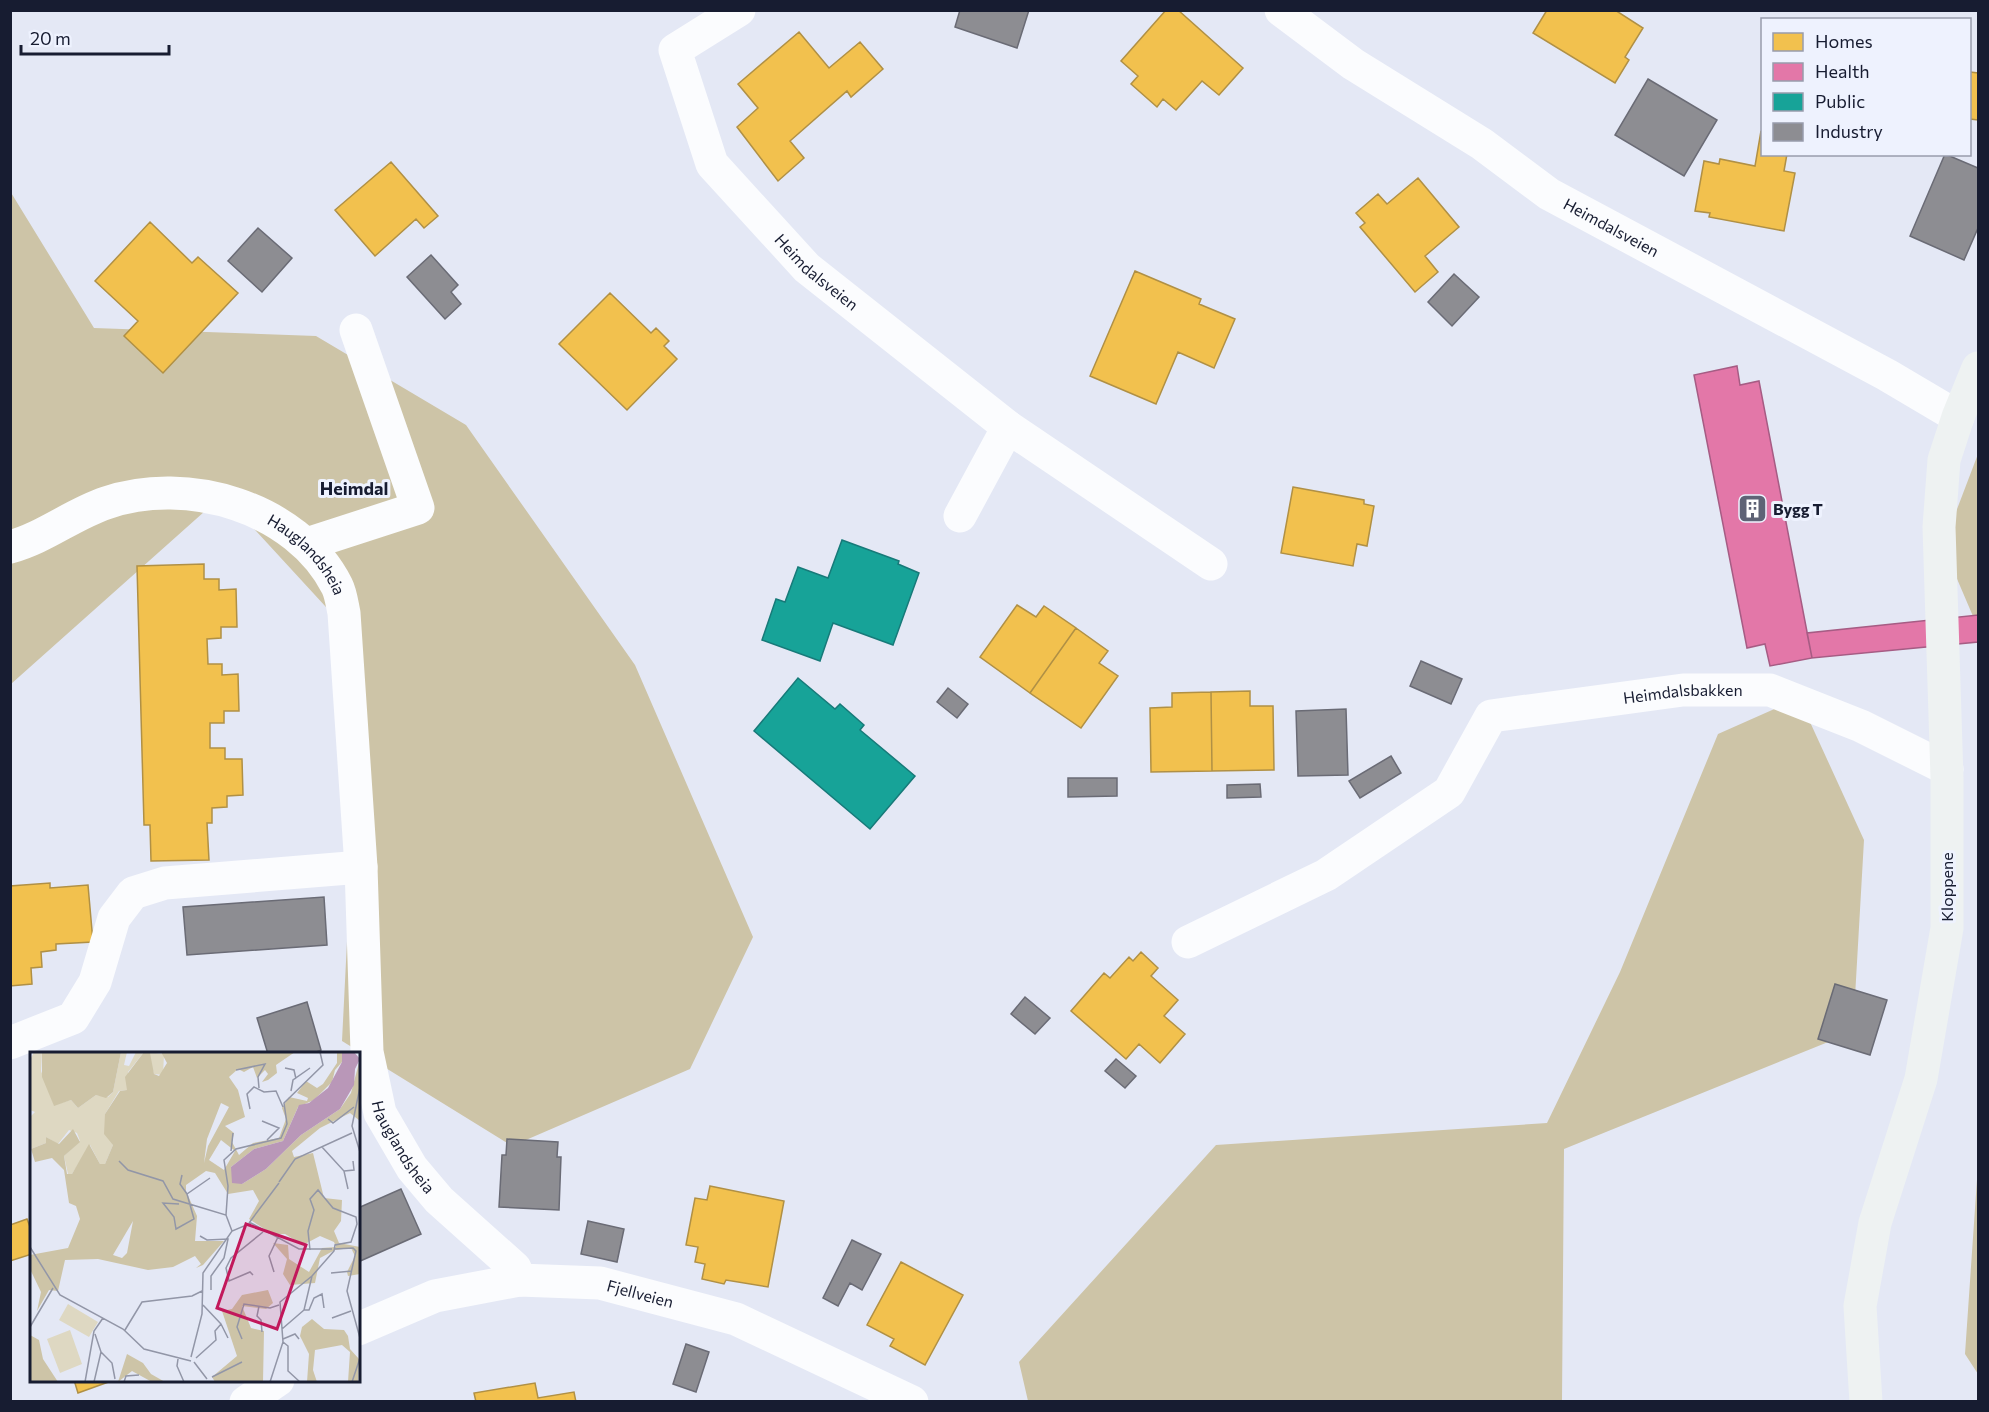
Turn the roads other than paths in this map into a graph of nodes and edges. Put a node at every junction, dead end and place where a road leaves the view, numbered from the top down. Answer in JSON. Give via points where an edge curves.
{"nodes":[{"id":1,"x":739,"y":10,"type":"edge"},
{"id":2,"x":1281,"y":10,"type":"edge"},
{"id":3,"x":356,"y":330,"type":"dead end"},
{"id":4,"x":1978,"y":368,"type":"edge"},
{"id":5,"x":1958,"y":417,"type":"junction"},
{"id":6,"x":1008,"y":427,"type":"junction"},
{"id":7,"x":960,"y":516,"type":"dead end"},
{"id":8,"x":307,"y":544,"type":"junction"},
{"id":9,"x":10,"y":547,"type":"edge"},
{"id":10,"x":1211,"y":564,"type":"dead end"},
{"id":11,"x":1947,"y":769,"type":"junction"},
{"id":12,"x":361,"y":867,"type":"junction"},
{"id":13,"x":1188,"y":942,"type":"dead end"},
{"id":14,"x":10,"y":1043,"type":"edge"},
{"id":15,"x":519,"y":1280,"type":"junction"},
{"id":16,"x":360,"y":1328,"type":"edge"},
{"id":17,"x":276,"y":1382,"type":"edge"},
{"id":18,"x":246,"y":1401,"type":"edge"},
{"id":19,"x":912,"y":1401,"type":"edge"},
{"id":20,"x":1866,"y":1401,"type":"edge"}],
"edges":[{"from":1,"to":6,"type":"street","name":"Heimdalsveien","via":[[675,50],[712,165],[807,268]]},
{"from":2,"to":5,"type":"street","name":"Heimdalsveien","via":[[1353,64],[1482,144],[1549,194]]},
{"from":3,"to":8,"type":"street","via":[[418,508]]},
{"from":4,"to":5,"type":"main road","name":"Kloppene"},
{"from":5,"to":11,"type":"main road","name":"Kloppene","via":[[1944,460],[1939,527]]},
{"from":6,"to":7,"type":"street"},
{"from":6,"to":10,"type":"street"},
{"from":8,"to":9,"type":"street","name":"Hauglandsheia","via":[[282,525],[230,502],[169,491],[106,502]]},
{"from":8,"to":12,"type":"street","name":"Hauglandsheia","via":[[338,587],[344,612]]},
{"from":11,"to":13,"type":"street","name":"Heimdalsbakken","via":[[1861,726],[1770,690],[1683,690],[1491,716],[1449,792],[1326,875]]},
{"from":11,"to":20,"type":"main road","name":"Kloppene","via":[[1947,928],[1921,1079],[1875,1223],[1860,1306]]},
{"from":12,"to":14,"type":"street","via":[[165,883],[133,893],[114,918],[95,982],[73,1018]]},
{"from":12,"to":15,"type":"street","name":"Hauglandsheia","via":[[367,1052],[380,1113],[412,1168],[439,1200],[515,1268]]},
{"from":15,"to":16,"type":"street","name":"Fjellveien","via":[[435,1296]]},
{"from":15,"to":19,"type":"street","name":"Fjellveien","via":[[600,1283],[736,1319]]},
{"from":17,"to":18,"type":"street"}]}
